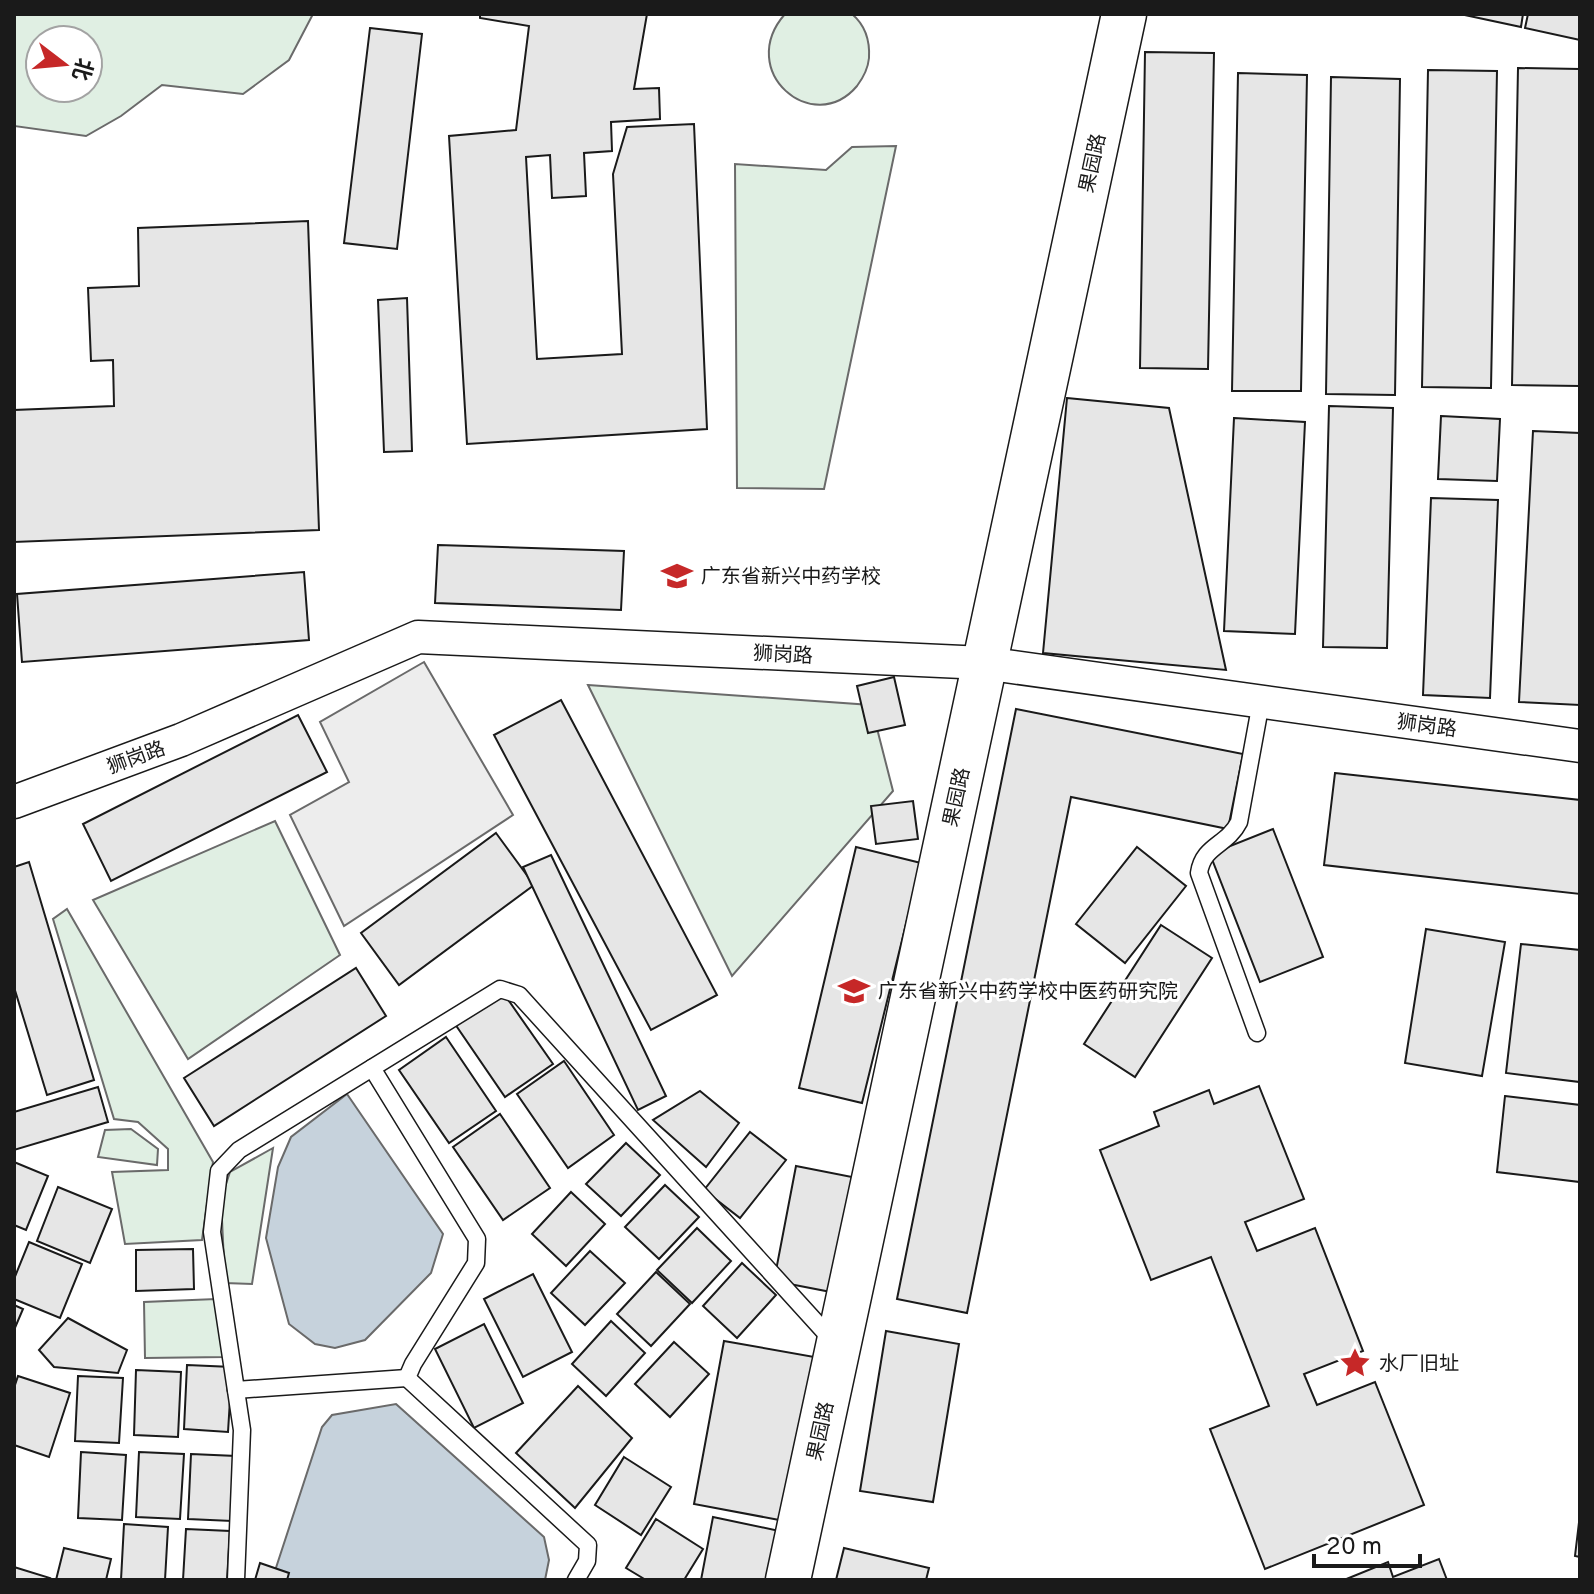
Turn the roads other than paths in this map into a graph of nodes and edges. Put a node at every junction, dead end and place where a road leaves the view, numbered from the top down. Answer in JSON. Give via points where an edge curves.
{"nodes":[{"id":1,"x":1124,"y":14,"type":"edge"},
{"id":2,"x":984,"y":663,"type":"junction"},
{"id":3,"x":1261,"y":702,"type":"junction"},
{"id":4,"x":1580,"y":746,"type":"edge"},
{"id":5,"x":14,"y":802,"type":"edge"},
{"id":6,"x":1257,"y":1033,"type":"dead end"},
{"id":7,"x":372,"y":1068,"type":"junction"},
{"id":8,"x":838,"y":1347,"type":"junction"},
{"id":9,"x":407,"y":1378,"type":"junction"},
{"id":10,"x":236,"y":1390,"type":"junction"},
{"id":11,"x":236,"y":1580,"type":"edge"},
{"id":12,"x":576,"y":1580,"type":"edge"},
{"id":13,"x":788,"y":1580,"type":"edge"}],
"edges":[{"from":1,"to":2,"type":"street","name":"果园路"},
{"from":2,"to":3,"type":"street","name":"狮岗路"},
{"from":2,"to":5,"type":"street","name":"狮岗路","via":[[418,637],[181,740]]},
{"from":2,"to":8,"type":"street","name":"果园路"},
{"from":3,"to":4,"type":"street","name":"狮岗路"},
{"from":3,"to":6,"type":"lane","via":[[1239,822],[1233,834],[1205,854],[1199,873]]},
{"from":7,"to":8,"type":"lane","via":[[500,989],[519,995]]},
{"from":7,"to":9,"type":"lane","via":[[477,1239],[476,1263]]},
{"from":7,"to":10,"type":"lane","via":[[239,1150],[219,1171],[212,1232]]},
{"from":8,"to":13,"type":"street","name":"果园路"},
{"from":9,"to":10,"type":"lane"},
{"from":9,"to":12,"type":"lane","via":[[588,1545],[587,1561]]},
{"from":10,"to":11,"type":"lane","via":[[242,1430]]}]}
